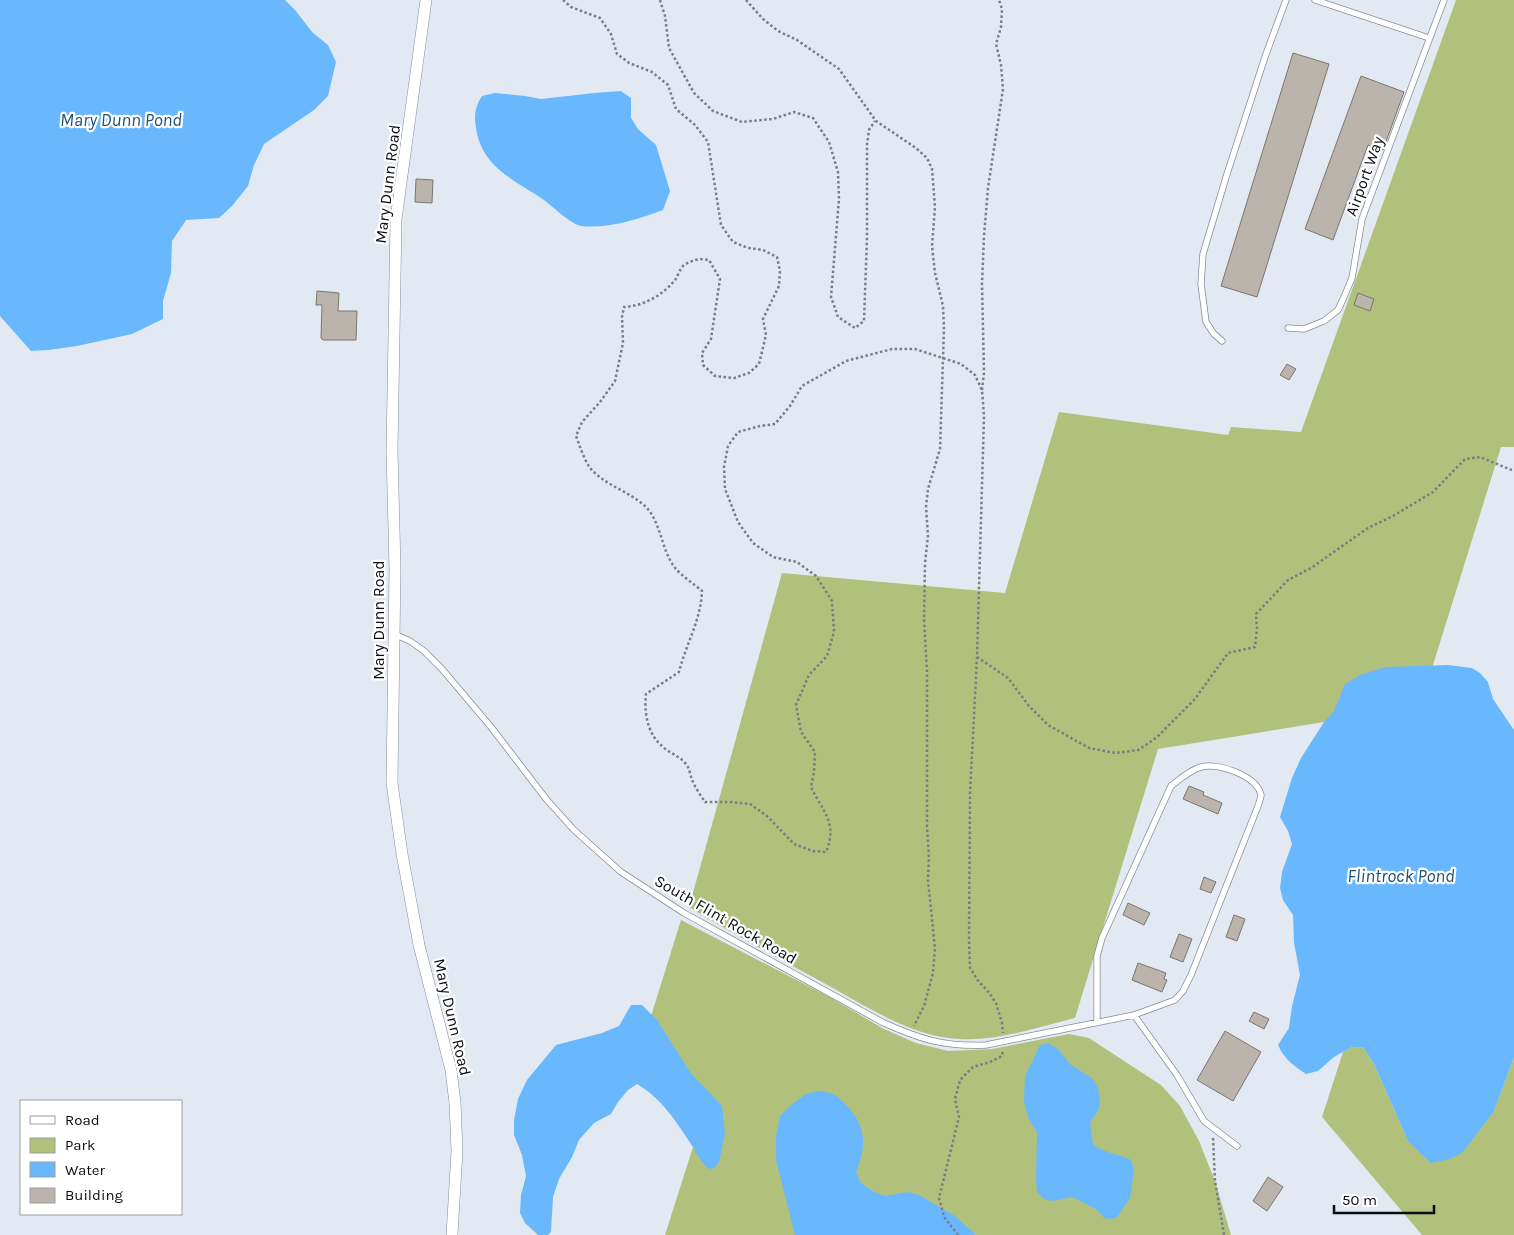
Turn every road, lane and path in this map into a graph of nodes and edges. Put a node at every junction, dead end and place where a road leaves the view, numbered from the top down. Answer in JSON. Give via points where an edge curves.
{"nodes":[{"id":1,"x":426,"y":0,"type":"edge"},
{"id":2,"x":563,"y":0,"type":"edge"},
{"id":3,"x":660,"y":0,"type":"edge"},
{"id":4,"x":746,"y":0,"type":"edge"},
{"id":5,"x":999,"y":0,"type":"edge"},
{"id":6,"x":1286,"y":0,"type":"edge"},
{"id":7,"x":1314,"y":0,"type":"edge"},
{"id":8,"x":1444,"y":0,"type":"edge"},
{"id":9,"x":1430,"y":38,"type":"junction"},
{"id":10,"x":876,"y":121,"type":"junction"},
{"id":11,"x":1288,"y":328,"type":"dead end"},
{"id":12,"x":1222,"y":341,"type":"dead end"},
{"id":13,"x":943,"y":359,"type":"junction"},
{"id":14,"x":982,"y":390,"type":"junction"},
{"id":15,"x":1514,"y":471,"type":"edge"},
{"id":16,"x":394,"y":634,"type":"junction"},
{"id":17,"x":977,"y":657,"type":"junction"},
{"id":18,"x":1134,"y":1015,"type":"junction"},
{"id":19,"x":1097,"y":1022,"type":"junction"},
{"id":20,"x":909,"y":1034,"type":"junction"},
{"id":21,"x":1003,"y":1041,"type":"junction"},
{"id":22,"x":1212,"y":1127,"type":"junction"},
{"id":23,"x":1237,"y":1146,"type":"dead end"},
{"id":24,"x":452,"y":1235,"type":"edge"},
{"id":25,"x":958,"y":1235,"type":"edge"},
{"id":26,"x":1224,"y":1235,"type":"edge"}],
"edges":[{"from":1,"to":16,"type":"street","name":"Mary Dunn Road","via":[[396,219],[392,451]]},
{"from":2,"to":13,"type":"path","via":[[571,7],[600,18],[617,54],[668,84],[676,109],[695,125],[708,142],[721,225],[733,242],[777,257],[779,286],[763,319],[766,335],[759,364],[754,369],[734,378],[715,376],[703,365],[702,353],[712,339],[720,279],[709,260],[699,258],[683,266],[666,289],[638,306],[624,307],[623,343],[615,381],[582,422],[576,436],[593,473],[627,492],[646,508],[676,569],[702,591],[701,607],[679,672],[646,694],[645,708],[653,734],[661,746],[688,765],[692,781],[705,802],[750,804],[767,816],[794,844],[813,851],[826,852],[831,840],[830,821],[811,787],[815,752],[801,732],[796,705],[810,675],[827,656],[834,632],[832,601],[816,576],[797,562],[773,557],[754,543],[738,522],[725,489],[724,467],[728,446],[738,432],[775,424],[802,386],[846,361],[892,349],[915,349]]},
{"from":3,"to":10,"type":"path","via":[[669,48],[694,93],[713,111],[742,122],[773,119],[794,112],[813,118],[829,142],[838,172],[839,199],[831,297],[838,317],[855,328],[864,321],[866,144],[869,130]]},
{"from":4,"to":10,"type":"path","via":[[763,19],[839,69]]},
{"from":5,"to":14,"type":"path","via":[[1001,27],[996,44],[1003,89],[984,236]]},
{"from":6,"to":12,"type":"lane","via":[[1203,254],[1201,284],[1206,322]]},
{"from":7,"to":9,"type":"lane"},
{"from":8,"to":9,"type":"lane","name":"Airport Way"},
{"from":9,"to":11,"type":"lane","name":"Airport Way","via":[[1362,219],[1352,278],[1338,310],[1324,321],[1304,329]]},
{"from":10,"to":13,"type":"path","via":[[928,158],[932,169],[935,207],[932,246],[944,306]]},
{"from":13,"to":14,"type":"path","via":[[961,364],[975,375]]},
{"from":13,"to":20,"type":"path","via":[[940,449],[926,507],[928,536],[924,619],[928,880],[935,949],[933,973],[924,1006]]},
{"from":14,"to":17,"type":"path"},
{"from":15,"to":17,"type":"path","via":[[1480,456],[1465,460],[1433,492],[1368,528],[1288,580],[1256,614],[1255,647],[1228,653],[1195,699],[1156,738],[1138,750],[1116,753],[1089,748],[1048,725],[1008,678]]},
{"from":16,"to":20,"type":"lane","name":"South Flint Rock Road","via":[[410,640],[442,669],[574,830],[621,872],[684,913]]},
{"from":16,"to":24,"type":"street","name":"Mary Dunn Road","via":[[392,783],[415,925],[455,1103]]},
{"from":17,"to":21,"type":"path","via":[[970,793],[970,968],[996,1003]]},
{"from":18,"to":19,"type":"lane","name":"South Flint Rock Road"},
{"from":18,"to":19,"type":"lane","name":"South Flint Rock Road","via":[[1175,1000],[1191,975],[1261,796],[1256,784],[1243,775],[1223,768],[1202,766],[1171,786],[1102,938],[1097,956]]},
{"from":18,"to":22,"type":"lane","via":[[1177,1075],[1204,1121]]},
{"from":19,"to":21,"type":"lane","name":"South Flint Rock Road"},
{"from":20,"to":21,"type":"lane","name":"South Flint Rock Road","via":[[964,1046]]},
{"from":21,"to":25,"type":"path","via":[[1002,1056],[973,1067],[960,1080],[955,1099],[959,1117],[939,1198],[944,1217]]},
{"from":22,"to":23,"type":"lane"},
{"from":22,"to":26,"type":"path","via":[[1215,1181]]}]}
